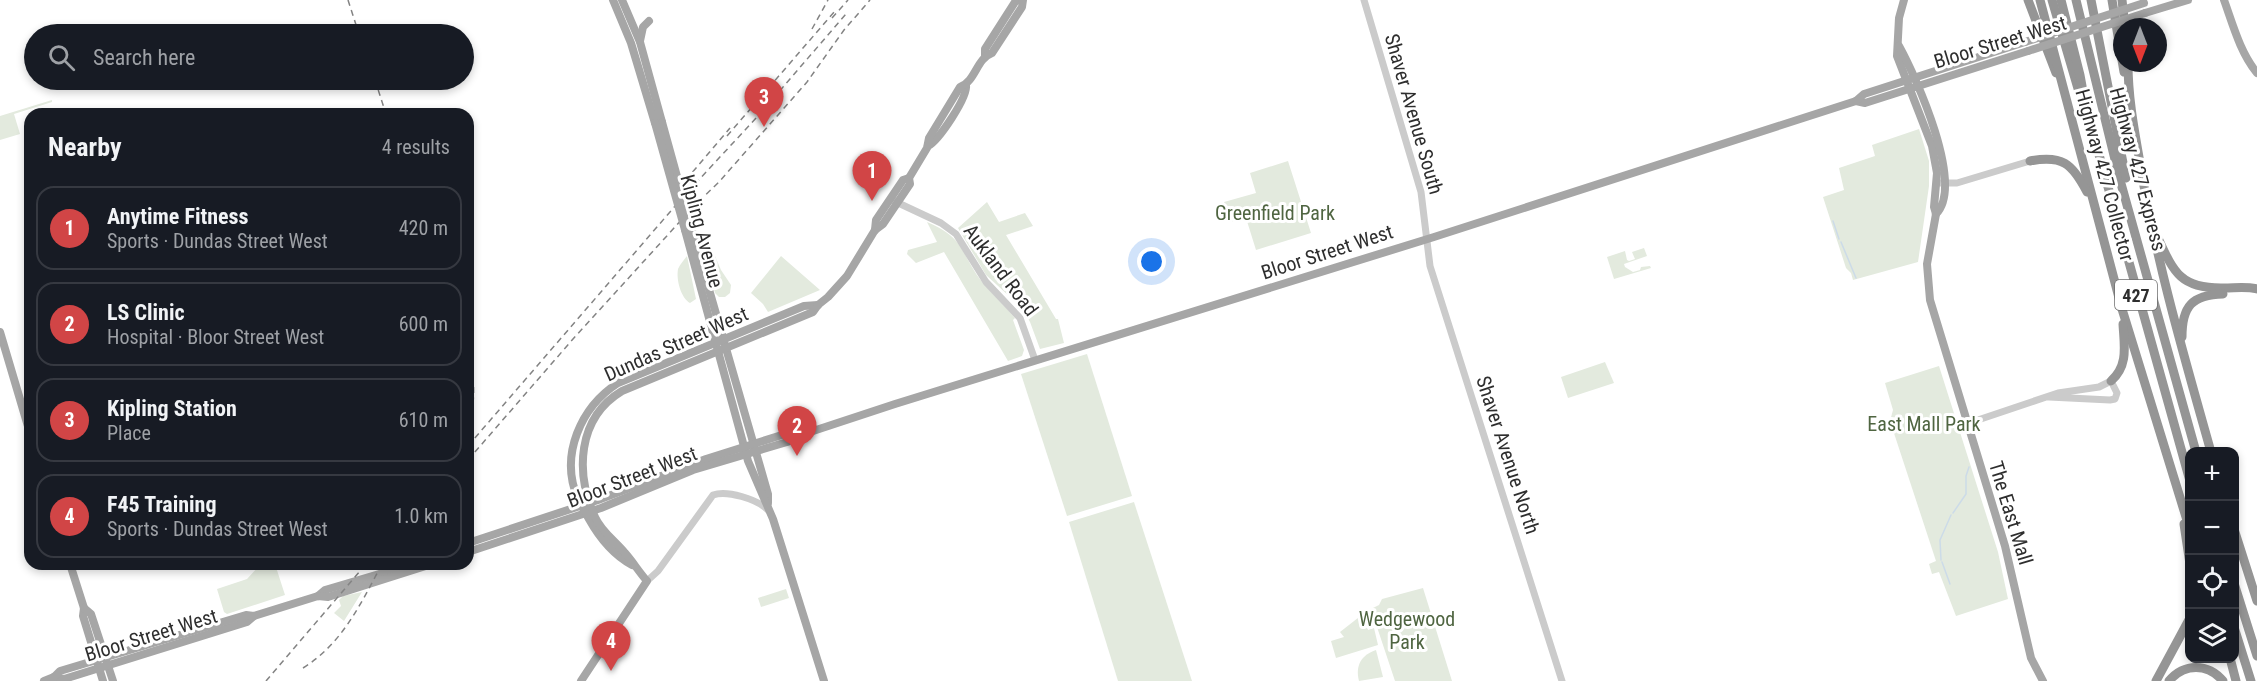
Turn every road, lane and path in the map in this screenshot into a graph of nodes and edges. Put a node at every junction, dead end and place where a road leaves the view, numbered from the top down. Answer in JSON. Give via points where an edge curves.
{"nodes":[{"id":1,"x":613,"y":0,"type":"edge"},
{"id":2,"x":622,"y":0,"type":"edge"},
{"id":3,"x":1018,"y":0,"type":"edge"},
{"id":4,"x":1023,"y":0,"type":"edge"},
{"id":5,"x":1364,"y":0,"type":"edge"},
{"id":6,"x":1904,"y":0,"type":"edge"},
{"id":7,"x":2028,"y":0,"type":"edge"},
{"id":8,"x":2040,"y":0,"type":"edge"},
{"id":9,"x":2052,"y":0,"type":"edge"},
{"id":10,"x":2061,"y":0,"type":"edge"},
{"id":11,"x":2076,"y":0,"type":"edge"},
{"id":12,"x":2091,"y":0,"type":"edge"},
{"id":13,"x":2112,"y":0,"type":"edge"},
{"id":14,"x":2122,"y":0,"type":"edge"},
{"id":15,"x":2188,"y":0,"type":"edge"},
{"id":16,"x":2224,"y":0,"type":"edge"},
{"id":17,"x":2149,"y":2,"type":"edge"},
{"id":18,"x":629,"y":17,"type":"junction"},
{"id":19,"x":2124,"y":18,"type":"edge"},
{"id":20,"x":640,"y":42,"type":"junction"},
{"id":21,"x":2026,"y":47,"type":"junction"},
{"id":22,"x":985,"y":55,"type":"junction"},
{"id":23,"x":2128,"y":72,"type":"edge"},
{"id":24,"x":2257,"y":73,"type":"edge"},
{"id":25,"x":1937,"y":79,"type":"junction"},
{"id":26,"x":2061,"y":82,"type":"junction"},
{"id":27,"x":1912,"y":83,"type":"junction"},
{"id":28,"x":2128,"y":95,"type":"junction"},
{"id":29,"x":1926,"y":108,"type":"junction"},
{"id":30,"x":2086,"y":108,"type":"junction"},
{"id":31,"x":1927,"y":119,"type":"junction"},
{"id":32,"x":659,"y":123,"type":"junction"},
{"id":33,"x":2030,"y":161,"type":"joint"},
{"id":34,"x":1940,"y":183,"type":"junction"},
{"id":35,"x":894,"y":201,"type":"junction"},
{"id":36,"x":2130,"y":210,"type":"junction"},
{"id":37,"x":2097,"y":214,"type":"junction"},
{"id":38,"x":2151,"y":222,"type":"junction"},
{"id":39,"x":1427,"y":239,"type":"junction"},
{"id":40,"x":2257,"y":290,"type":"edge"},
{"id":41,"x":818,"y":305,"type":"junction"},
{"id":42,"x":2122,"y":309,"type":"junction"},
{"id":43,"x":0,"y":332,"type":"edge"},
{"id":44,"x":719,"y":341,"type":"junction"},
{"id":45,"x":722,"y":351,"type":"junction"},
{"id":46,"x":2183,"y":351,"type":"junction"},
{"id":47,"x":1035,"y":360,"type":"junction"},
{"id":48,"x":2111,"y":381,"type":"junction"},
{"id":49,"x":2049,"y":397,"type":"junction"},
{"id":50,"x":24,"y":413,"type":"edge"},
{"id":51,"x":1966,"y":424,"type":"junction"},
{"id":52,"x":2195,"y":447,"type":"edge"},
{"id":53,"x":2210,"y":447,"type":"edge"},
{"id":54,"x":750,"y":449,"type":"junction"},
{"id":55,"x":2185,"y":463,"type":"edge"},
{"id":56,"x":587,"y":508,"type":"junction"},
{"id":57,"x":2183,"y":510,"type":"junction"},
{"id":58,"x":2185,"y":516,"type":"edge"},
{"id":59,"x":773,"y":519,"type":"junction"},
{"id":60,"x":474,"y":541,"type":"edge"},
{"id":61,"x":2239,"y":544,"type":"edge"},
{"id":62,"x":474,"y":550,"type":"edge"},
{"id":63,"x":2189,"y":555,"type":"edge"},
{"id":64,"x":2242,"y":555,"type":"junction"},
{"id":65,"x":72,"y":570,"type":"edge"},
{"id":66,"x":393,"y":570,"type":"edge"},
{"id":67,"x":413,"y":570,"type":"edge"},
{"id":68,"x":647,"y":581,"type":"junction"},
{"id":69,"x":2257,"y":589,"type":"edge"},
{"id":70,"x":318,"y":596,"type":"junction"},
{"id":71,"x":2239,"y":596,"type":"edge"},
{"id":72,"x":2257,"y":601,"type":"edge"},
{"id":73,"x":2185,"y":627,"type":"edge"},
{"id":74,"x":2239,"y":640,"type":"edge"},
{"id":75,"x":2257,"y":656,"type":"edge"},
{"id":76,"x":102,"y":663,"type":"junction"},
{"id":77,"x":2231,"y":663,"type":"edge"},
{"id":78,"x":44,"y":681,"type":"edge"},
{"id":79,"x":103,"y":681,"type":"edge"},
{"id":80,"x":113,"y":681,"type":"edge"},
{"id":81,"x":581,"y":681,"type":"edge"},
{"id":82,"x":824,"y":681,"type":"edge"},
{"id":83,"x":1562,"y":681,"type":"edge"},
{"id":84,"x":2043,"y":681,"type":"edge"},
{"id":85,"x":2156,"y":681,"type":"edge"},
{"id":86,"x":2169,"y":681,"type":"edge"},
{"id":87,"x":2223,"y":681,"type":"edge"},
{"id":88,"x":2236,"y":681,"type":"edge"},
{"id":89,"x":2251,"y":681,"type":"edge"}],
"edges":[{"from":1,"to":32,"type":"main road","name":"Kipling Avenue"},
{"from":2,"to":18,"type":"main road","name":"Kipling Avenue"},
{"from":3,"to":22,"type":"main road","name":"Dundas Street West","via":[[985,49]]},
{"from":4,"to":22,"type":"main road","name":"Dundas Street West","via":[[992,53]]},
{"from":5,"to":39,"type":"street","name":"Shaver Avenue South","via":[[1421,192]]},
{"from":6,"to":27,"type":"main road","name":"The East Mall","via":[[1897,56]]},
{"from":7,"to":26,"type":"highway"},
{"from":8,"to":26,"type":"highway","name":"Highway 427 Collector","number":"427"},
{"from":9,"to":30,"type":"highway"},
{"from":10,"to":30,"type":"highway","name":"Highway 427 Express","number":"427"},
{"from":11,"to":36,"type":"highway","name":"Highway 427 Express","number":"427"},
{"from":12,"to":36,"type":"highway"},
{"from":13,"to":28,"type":"highway"},
{"from":14,"to":19,"type":"highway"},
{"from":15,"to":21,"type":"main road","name":"Bloor Street West","bridge":true},
{"from":16,"to":24,"type":"main road","via":[[2246,57]]},
{"from":17,"to":21,"type":"main road","name":"Bloor Street West","bridge":true},
{"from":18,"to":20,"type":"main road","name":"Kipling Avenue"},
{"from":18,"to":20,"type":"main road","via":[[649,21],[643,27]]},
{"from":20,"to":32,"type":"main road","name":"Kipling Avenue"},
{"from":21,"to":25,"type":"main road","name":"Bloor Street West"},
{"from":21,"to":27,"type":"main road","name":"Bloor Street West"},
{"from":22,"to":35,"type":"main road","name":"Dundas Street West","via":[[966,85],[960,87]]},
{"from":23,"to":28,"type":"highway","name":"Highway 427 Collector","number":"427"},
{"from":25,"to":27,"type":"main road","name":"Bloor Street West"},
{"from":25,"to":29,"type":"main road","via":[[1927,91]]},
{"from":26,"to":37,"type":"highway","name":"Highway 427 Collector","number":"427"},
{"from":27,"to":29,"type":"main road","name":"The East Mall"},
{"from":27,"to":31,"type":"main road","name":"The East Mall"},
{"from":27,"to":39,"type":"main road","name":"Bloor Street West","via":[[1865,102],[1856,101]]},
{"from":28,"to":38,"type":"highway","name":"Highway 427 Collector","number":"427"},
{"from":29,"to":31,"type":"main road","name":"The East Mall"},
{"from":30,"to":55,"type":"highway","name":"Highway 427 Express","number":"427"},
{"from":31,"to":34,"type":"main road","name":"The East Mall"},
{"from":32,"to":44,"type":"main road","name":"Kipling Avenue","bridge":true},
{"from":33,"to":34,"type":"street","via":[[1957,183]]},
{"from":33,"to":37,"type":"highway","via":[[2050,158],[2068,165],[2084,186]]},
{"from":34,"to":51,"type":"main road","name":"The East Mall","via":[[1927,259],[1928,291]]},
{"from":35,"to":41,"type":"main road","name":"Dundas Street West","via":[[876,220],[875,230],[847,276]]},
{"from":35,"to":47,"type":"street","name":"Aukland Road","via":[[956,234],[986,282],[1020,318]]},
{"from":36,"to":52,"type":"highway","name":"Highway 427 Express","number":"427"},
{"from":37,"to":42,"type":"highway","name":"Highway 427 Collector","number":"427"},
{"from":38,"to":40,"type":"highway","via":[[2170,265],[2186,281],[2208,288]]},
{"from":38,"to":46,"type":"highway","name":"Highway 427 Collector","number":"427"},
{"from":39,"to":47,"type":"main road","name":"Bloor Street West"},
{"from":39,"to":83,"type":"street","name":"Shaver Avenue North","via":[[1432,275]]},
{"from":40,"to":46,"type":"highway","via":[[2194,300],[2183,320]]},
{"from":41,"to":44,"type":"main road","name":"Dundas Street West","via":[[804,306]]},
{"from":41,"to":45,"type":"main road","name":"Dundas Street West","via":[[805,316]]},
{"from":42,"to":48,"type":"highway","via":[[2124,359],[2121,370]]},
{"from":42,"to":57,"type":"highway","name":"Highway 427 Collector","number":"427"},
{"from":43,"to":50,"type":"main road"},
{"from":44,"to":45,"type":"main road","name":"Kipling Avenue"},
{"from":44,"to":56,"type":"main road","name":"Dundas Street West","via":[[618,383],[593,404],[580,425],[572,454],[573,483]]},
{"from":45,"to":54,"type":"main road","name":"Kipling Avenue"},
{"from":45,"to":56,"type":"main road","name":"Dundas Street West","via":[[622,391],[605,404],[589,429],[582,455]]},
{"from":46,"to":53,"type":"highway","name":"Highway 427 Collector","number":"427"},
{"from":47,"to":54,"type":"main road","name":"Bloor Street West","via":[[787,442]]},
{"from":48,"to":49,"type":"street"},
{"from":48,"to":49,"type":"street","via":[[2118,393],[2113,400]]},
{"from":49,"to":51,"type":"street"},
{"from":51,"to":84,"type":"main road","name":"The East Mall","via":[[2005,546],[2030,652]]},
{"from":54,"to":56,"type":"main road","name":"Bloor Street West","via":[[691,464]]},
{"from":54,"to":59,"type":"main road","name":"Kipling Avenue","via":[[768,494]]},
{"from":56,"to":60,"type":"main road","name":"Bloor Street West"},
{"from":56,"to":62,"type":"main road","name":"Bloor Street West"},
{"from":56,"to":68,"type":"main road","name":"Dundas Street West","via":[[593,527],[606,543]]},
{"from":57,"to":58,"type":"highway","name":"Highway 427 Collector","number":"427"},
{"from":57,"to":63,"type":"highway"},
{"from":59,"to":68,"type":"street","via":[[759,501],[712,495]]},
{"from":59,"to":82,"type":"main road","name":"Kipling Avenue"},
{"from":61,"to":64,"type":"highway"},
{"from":64,"to":69,"type":"highway"},
{"from":64,"to":72,"type":"highway"},
{"from":65,"to":76,"type":"main road","via":[[84,608],[91,614]]},
{"from":66,"to":70,"type":"main road","name":"Bloor Street West","via":[[326,590]]},
{"from":67,"to":70,"type":"main road","name":"Bloor Street West","via":[[328,597]]},
{"from":68,"to":81,"type":"main road"},
{"from":70,"to":76,"type":"main road","name":"Bloor Street West","via":[[254,616],[246,615]]},
{"from":71,"to":75,"type":"highway"},
{"from":73,"to":85,"type":"highway"},
{"from":74,"to":89,"type":"highway"},
{"from":76,"to":78,"type":"main road","name":"Bloor Street West","via":[[64,679]]},
{"from":76,"to":79,"type":"main road"},
{"from":76,"to":80,"type":"main road"},
{"from":77,"to":88,"type":"highway"},
{"from":86,"to":87,"type":"highway","via":[[2194,667],[2208,670]]}]}
